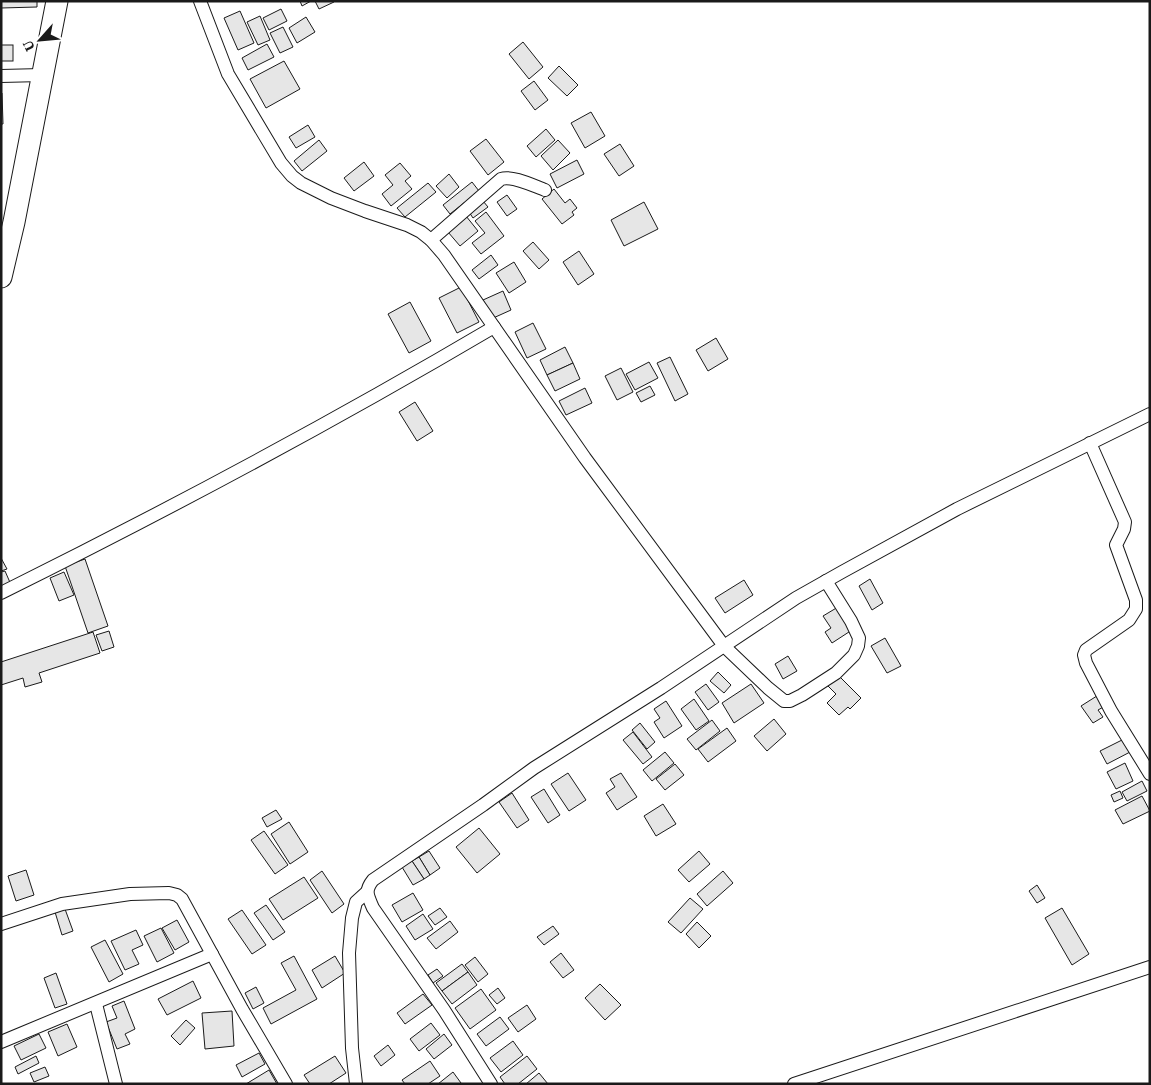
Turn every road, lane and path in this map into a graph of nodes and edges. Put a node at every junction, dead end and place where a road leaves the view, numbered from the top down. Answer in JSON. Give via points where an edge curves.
{"nodes":[{"id":1,"x":57,"y":1,"type":"edge"},
{"id":2,"x":200,"y":1,"type":"edge"},
{"id":3,"x":42,"y":75,"type":"junction"},
{"id":4,"x":1,"y":76,"type":"edge"},
{"id":5,"x":545,"y":190,"type":"dead end"},
{"id":6,"x":431,"y":240,"type":"junction"},
{"id":7,"x":1,"y":277,"type":"edge"},
{"id":8,"x":494,"y":327,"type":"junction"},
{"id":9,"x":1150,"y":414,"type":"edge"},
{"id":10,"x":1090,"y":443,"type":"junction"},
{"id":11,"x":826,"y":581,"type":"junction"},
{"id":12,"x":1,"y":593,"type":"edge"},
{"id":13,"x":724,"y":646,"type":"junction"},
{"id":14,"x":1150,"y":774,"type":"edge"},
{"id":15,"x":367,"y":892,"type":"junction"},
{"id":16,"x":1,"y":924,"type":"edge"},
{"id":17,"x":212,"y":954,"type":"junction"},
{"id":18,"x":1150,"y":967,"type":"edge"},
{"id":19,"x":96,"y":1004,"type":"junction"},
{"id":20,"x":1,"y":1042,"type":"edge"},
{"id":21,"x":116,"y":1084,"type":"edge"},
{"id":22,"x":286,"y":1084,"type":"edge"},
{"id":23,"x":356,"y":1084,"type":"edge"},
{"id":24,"x":492,"y":1084,"type":"edge"},
{"id":25,"x":794,"y":1084,"type":"edge"}],
"edges":[{"from":1,"to":3,"type":"highway"},
{"from":2,"to":6,"type":"street","via":[[228,74],[292,176],[331,198],[407,225]]},
{"from":3,"to":4,"type":"street"},
{"from":3,"to":7,"type":"highway"},
{"from":5,"to":6,"type":"street","via":[[520,181],[501,179]]},
{"from":6,"to":8,"type":"street"},
{"from":8,"to":12,"type":"street","via":[[394,386],[110,539]]},
{"from":8,"to":13,"type":"street","via":[[585,458]]},
{"from":9,"to":10,"type":"street"},
{"from":10,"to":11,"type":"street"},
{"from":10,"to":14,"type":"street","via":[[1124,522],[1116,545],[1136,600],[1136,609],[1128,620],[1086,650],[1084,655],[1111,711]]},
{"from":11,"to":13,"type":"street"},
{"from":11,"to":13,"type":"street","via":[[851,621],[858,646],[854,655],[836,673],[802,696],[784,701]]},
{"from":13,"to":15,"type":"street","via":[[534,768],[373,880]]},
{"from":15,"to":23,"type":"street","via":[[356,902],[349,953]]},
{"from":15,"to":24,"type":"street","via":[[373,908]]},
{"from":16,"to":17,"type":"street","via":[[62,904],[130,894],[168,893],[182,899]]},
{"from":17,"to":19,"type":"street"},
{"from":17,"to":22,"type":"street"},
{"from":18,"to":25,"type":"street"},
{"from":19,"to":20,"type":"street"},
{"from":19,"to":21,"type":"street"}]}
